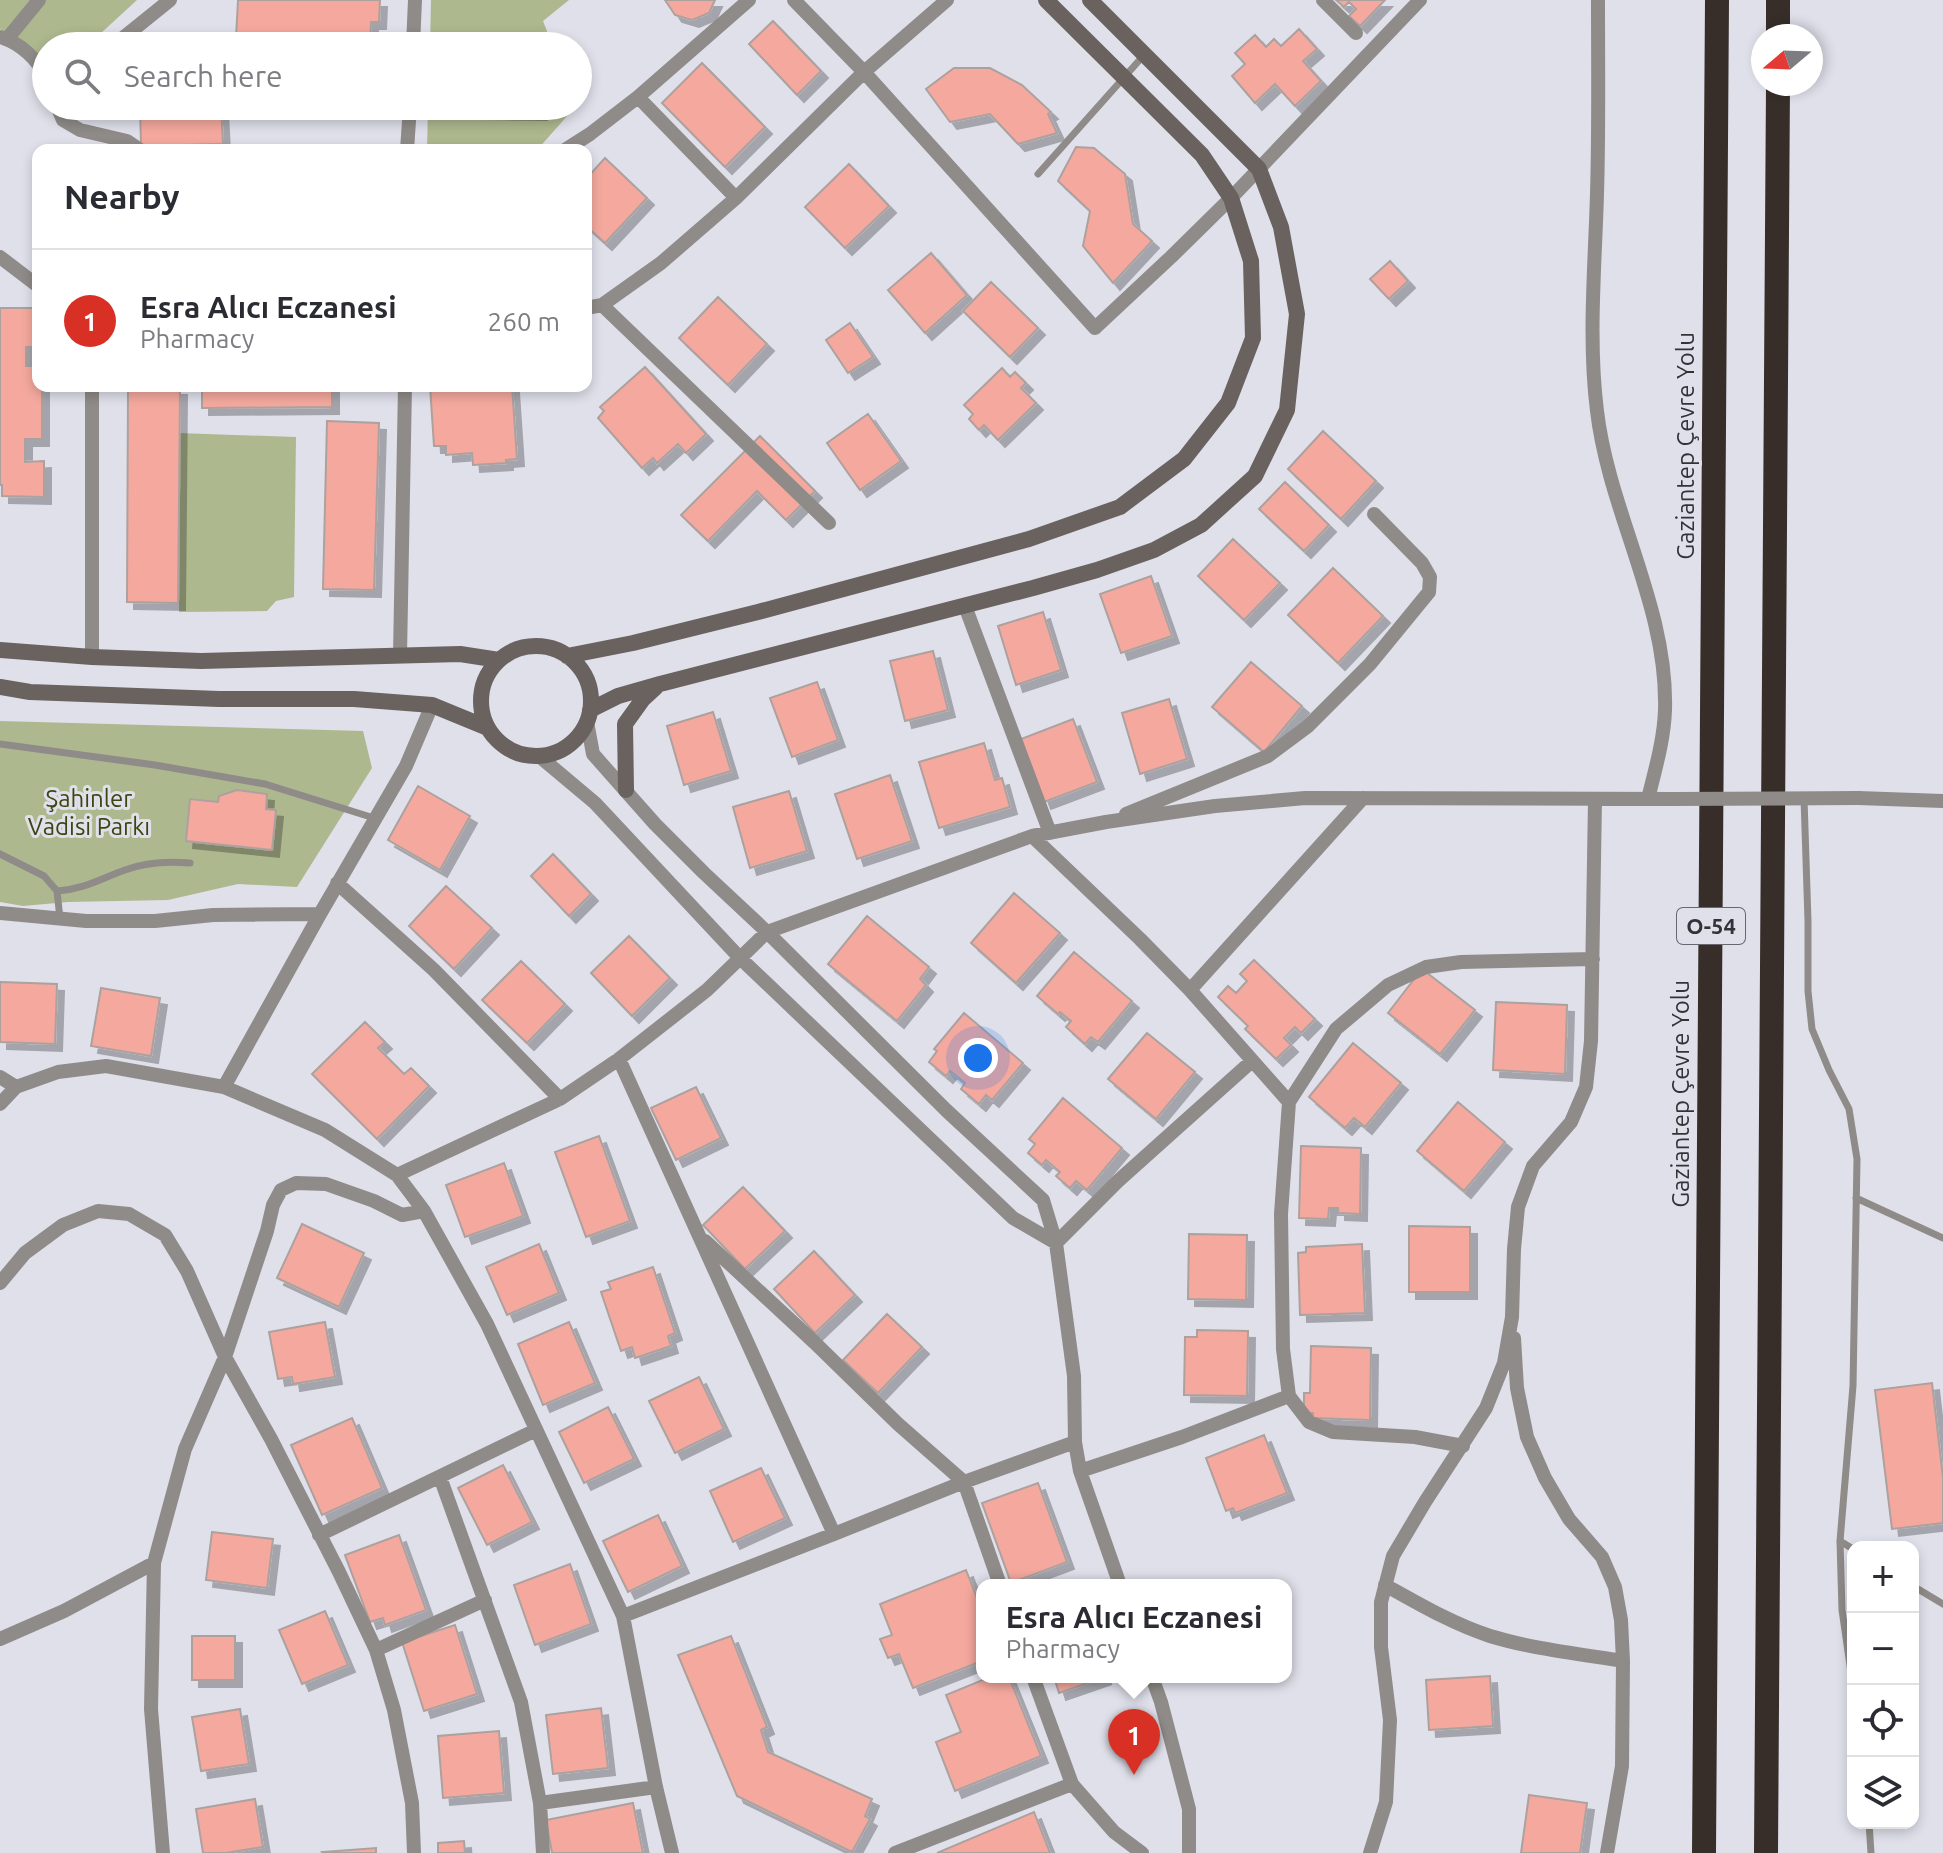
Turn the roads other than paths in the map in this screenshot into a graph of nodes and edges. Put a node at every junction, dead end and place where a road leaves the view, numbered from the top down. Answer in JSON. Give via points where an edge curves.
{"nodes":[{"id":1,"x":39,"y":0,"type":"edge"},
{"id":2,"x":170,"y":0,"type":"edge"},
{"id":3,"x":415,"y":0,"type":"edge"},
{"id":4,"x":749,"y":0,"type":"edge"},
{"id":5,"x":794,"y":0,"type":"edge"},
{"id":6,"x":947,"y":0,"type":"edge"},
{"id":7,"x":1046,"y":0,"type":"edge"},
{"id":8,"x":1090,"y":0,"type":"edge"},
{"id":9,"x":1323,"y":0,"type":"edge"},
{"id":10,"x":1420,"y":0,"type":"edge"},
{"id":11,"x":1598,"y":0,"type":"edge"},
{"id":12,"x":1717,"y":0,"type":"edge"},
{"id":13,"x":1778,"y":0,"type":"edge"},
{"id":14,"x":1778,"y":24,"type":"edge"},
{"id":15,"x":130,"y":32,"type":"edge"},
{"id":16,"x":414,"y":32,"type":"edge"},
{"id":17,"x":1356,"y":33,"type":"dead end"},
{"id":18,"x":4,"y":38,"type":"edge"},
{"id":19,"x":1145,"y":54,"type":"junction"},
{"id":20,"x":32,"y":57,"type":"edge"},
{"id":21,"x":864,"y":72,"type":"junction"},
{"id":22,"x":1125,"y":78,"type":"junction"},
{"id":23,"x":1778,"y":96,"type":"edge"},
{"id":24,"x":638,"y":97,"type":"junction"},
{"id":25,"x":63,"y":120,"type":"edge"},
{"id":26,"x":409,"y":120,"type":"edge"},
{"id":27,"x":131,"y":144,"type":"edge"},
{"id":28,"x":407,"y":144,"type":"edge"},
{"id":29,"x":574,"y":144,"type":"edge"},
{"id":30,"x":1259,"y":169,"type":"junction"},
{"id":31,"x":1038,"y":174,"type":"dead end"},
{"id":32,"x":736,"y":198,"type":"junction"},
{"id":33,"x":1231,"y":198,"type":"junction"},
{"id":34,"x":0,"y":257,"type":"edge"},
{"id":35,"x":32,"y":281,"type":"edge"},
{"id":36,"x":602,"y":305,"type":"junction"},
{"id":37,"x":592,"y":307,"type":"edge"},
{"id":38,"x":92,"y":392,"type":"edge"},
{"id":39,"x":405,"y":392,"type":"edge"},
{"id":40,"x":1374,"y":514,"type":"dead end"},
{"id":41,"x":829,"y":523,"type":"dead end"},
{"id":42,"x":965,"y":606,"type":"junction"},
{"id":43,"x":0,"y":650,"type":"edge"},
{"id":44,"x":400,"y":655,"type":"junction"},
{"id":45,"x":567,"y":656,"type":"junction"},
{"id":46,"x":92,"y":657,"type":"junction"},
{"id":47,"x":499,"y":660,"type":"junction"},
{"id":48,"x":660,"y":684,"type":"junction"},
{"id":49,"x":0,"y":687,"type":"edge"},
{"id":50,"x":432,"y":705,"type":"junction"},
{"id":51,"x":588,"y":716,"type":"junction"},
{"id":52,"x":488,"y":728,"type":"junction"},
{"id":53,"x":0,"y":744,"type":"edge"},
{"id":54,"x":539,"y":756,"type":"junction"},
{"id":55,"x":626,"y":790,"type":"junction"},
{"id":56,"x":1363,"y":798,"type":"junction"},
{"id":57,"x":1804,"y":798,"type":"junction"},
{"id":58,"x":1648,"y":799,"type":"junction"},
{"id":59,"x":1595,"y":800,"type":"junction"},
{"id":60,"x":1943,"y":801,"type":"edge"},
{"id":61,"x":374,"y":818,"type":"junction"},
{"id":62,"x":1106,"y":822,"type":"junction"},
{"id":63,"x":1050,"y":833,"type":"junction"},
{"id":64,"x":1032,"y":836,"type":"junction"},
{"id":65,"x":0,"y":854,"type":"edge"},
{"id":66,"x":190,"y":863,"type":"dead end"},
{"id":67,"x":337,"y":883,"type":"junction"},
{"id":68,"x":57,"y":891,"type":"junction"},
{"id":69,"x":0,"y":913,"type":"edge"},
{"id":70,"x":320,"y":914,"type":"junction"},
{"id":71,"x":60,"y":919,"type":"junction"},
{"id":72,"x":767,"y":932,"type":"junction"},
{"id":73,"x":740,"y":958,"type":"junction"},
{"id":74,"x":1593,"y":959,"type":"junction"},
{"id":75,"x":1190,"y":990,"type":"junction"},
{"id":76,"x":619,"y":1059,"type":"junction"},
{"id":77,"x":1252,"y":1061,"type":"junction"},
{"id":78,"x":0,"y":1077,"type":"edge"},
{"id":79,"x":16,"y":1087,"type":"junction"},
{"id":80,"x":224,"y":1087,"type":"junction"},
{"id":81,"x":560,"y":1099,"type":"junction"},
{"id":82,"x":1289,"y":1102,"type":"junction"},
{"id":83,"x":0,"y":1104,"type":"edge"},
{"id":84,"x":397,"y":1175,"type":"junction"},
{"id":85,"x":1856,"y":1198,"type":"junction"},
{"id":86,"x":424,"y":1211,"type":"junction"},
{"id":87,"x":699,"y":1235,"type":"junction"},
{"id":88,"x":1943,"y":1238,"type":"edge"},
{"id":89,"x":1056,"y":1243,"type":"junction"},
{"id":90,"x":0,"y":1283,"type":"edge"},
{"id":91,"x":1512,"y":1317,"type":"junction"},
{"id":92,"x":225,"y":1357,"type":"junction"},
{"id":93,"x":1289,"y":1396,"type":"junction"},
{"id":94,"x":536,"y":1430,"type":"junction"},
{"id":95,"x":1075,"y":1442,"type":"junction"},
{"id":96,"x":1463,"y":1446,"type":"junction"},
{"id":97,"x":1080,"y":1471,"type":"junction"},
{"id":98,"x":440,"y":1477,"type":"junction"},
{"id":99,"x":964,"y":1482,"type":"junction"},
{"id":100,"x":834,"y":1534,"type":"junction"},
{"id":101,"x":319,"y":1535,"type":"junction"},
{"id":102,"x":1840,"y":1541,"type":"junction"},
{"id":103,"x":1847,"y":1545,"type":"edge"},
{"id":104,"x":154,"y":1563,"type":"junction"},
{"id":105,"x":998,"y":1579,"type":"edge"},
{"id":106,"x":1118,"y":1579,"type":"edge"},
{"id":107,"x":1385,"y":1585,"type":"junction"},
{"id":108,"x":1919,"y":1590,"type":"edge"},
{"id":109,"x":485,"y":1600,"type":"junction"},
{"id":110,"x":1943,"y":1604,"type":"edge"},
{"id":111,"x":623,"y":1616,"type":"junction"},
{"id":112,"x":0,"y":1639,"type":"edge"},
{"id":113,"x":376,"y":1650,"type":"junction"},
{"id":114,"x":1623,"y":1661,"type":"junction"},
{"id":115,"x":1035,"y":1683,"type":"edge"},
{"id":116,"x":1154,"y":1683,"type":"edge"},
{"id":117,"x":1853,"y":1685,"type":"edge"},
{"id":118,"x":1072,"y":1784,"type":"junction"},
{"id":119,"x":656,"y":1787,"type":"junction"},
{"id":120,"x":540,"y":1803,"type":"junction"},
{"id":121,"x":1869,"y":1829,"type":"edge"},
{"id":122,"x":163,"y":1853,"type":"edge"},
{"id":123,"x":414,"y":1853,"type":"edge"},
{"id":124,"x":543,"y":1853,"type":"edge"},
{"id":125,"x":672,"y":1853,"type":"edge"},
{"id":126,"x":895,"y":1853,"type":"edge"},
{"id":127,"x":1142,"y":1853,"type":"edge"},
{"id":128,"x":1189,"y":1853,"type":"edge"},
{"id":129,"x":1370,"y":1853,"type":"edge"},
{"id":130,"x":1607,"y":1853,"type":"edge"},
{"id":131,"x":1704,"y":1853,"type":"edge"},
{"id":132,"x":1766,"y":1853,"type":"edge"},
{"id":133,"x":1871,"y":1853,"type":"edge"}],
"edges":[{"from":1,"to":18,"type":"street"},
{"from":2,"to":15,"type":"street"},
{"from":3,"to":16,"type":"street"},
{"from":4,"to":24,"type":"street"},
{"from":5,"to":21,"type":"street"},
{"from":6,"to":21,"type":"street"},
{"from":7,"to":22,"type":"street"},
{"from":8,"to":19,"type":"street"},
{"from":9,"to":17,"type":"street"},
{"from":10,"to":30,"type":"street"},
{"from":11,"to":58,"type":"street","via":[[1592,361],[1610,473],[1656,622],[1664,672],[1665,712]]},
{"from":12,"to":131,"type":"highway","name":"Gaziantep Çevre Yolu","number":"O-54"},
{"from":13,"to":14,"type":"highway"},
{"from":18,"to":20,"type":"street"},
{"from":19,"to":22,"type":"lane"},
{"from":19,"to":30,"type":"street"},
{"from":21,"to":32,"type":"street"},
{"from":21,"to":33,"type":"street","via":[[1095,328]]},
{"from":22,"to":31,"type":"lane"},
{"from":22,"to":33,"type":"street","via":[[1202,155]]},
{"from":23,"to":132,"type":"highway","number":"O-54"},
{"from":24,"to":29,"type":"street"},
{"from":24,"to":32,"type":"street"},
{"from":25,"to":27,"type":"street"},
{"from":26,"to":28,"type":"street"},
{"from":30,"to":33,"type":"street"},
{"from":30,"to":42,"type":"street","via":[[1281,227],[1297,314],[1287,410],[1255,476],[1201,525],[1154,550]]},
{"from":32,"to":36,"type":"street"},
{"from":33,"to":45,"type":"street","via":[[1251,261],[1253,338],[1228,403],[1184,459],[1120,507],[1015,543],[758,612]]},
{"from":34,"to":35,"type":"street"},
{"from":36,"to":37,"type":"street"},
{"from":36,"to":41,"type":"street"},
{"from":38,"to":46,"type":"street"},
{"from":39,"to":44,"type":"street"},
{"from":40,"to":62,"type":"street","via":[[1430,577],[1429,592],[1370,664],[1307,727],[1268,756]]},
{"from":42,"to":48,"type":"street"},
{"from":42,"to":63,"type":"street"},
{"from":43,"to":46,"type":"street"},
{"from":44,"to":46,"type":"street","via":[[201,661]]},
{"from":44,"to":47,"type":"street","via":[[460,654]]},
{"from":45,"to":47,"type":"street","via":[[532,646]]},
{"from":45,"to":51,"type":"street","via":[[583,674],[590,697]]},
{"from":47,"to":52,"type":"street","via":[[482,692]]},
{"from":48,"to":51,"type":"street","via":[[618,696]]},
{"from":48,"to":55,"type":"street","via":[[625,724]]},
{"from":49,"to":50,"type":"street"},
{"from":50,"to":52,"type":"street"},
{"from":50,"to":61,"type":"street","via":[[406,766]]},
{"from":51,"to":54,"type":"street","via":[[572,741]]},
{"from":51,"to":55,"type":"street","via":[[593,754]]},
{"from":52,"to":54,"type":"street","via":[[504,746]]},
{"from":53,"to":61,"type":"lane","via":[[265,784]]},
{"from":54,"to":73,"type":"street","via":[[595,803]]},
{"from":55,"to":72,"type":"street"},
{"from":56,"to":59,"type":"street"},
{"from":56,"to":62,"type":"street","via":[[1215,806]]},
{"from":56,"to":75,"type":"street"},
{"from":57,"to":58,"type":"street","bridge":true},
{"from":57,"to":60,"type":"street","bridge":true},
{"from":57,"to":85,"type":"lane","via":[[1812,1029],[1849,1109],[1857,1159]]},
{"from":58,"to":59,"type":"street"},
{"from":59,"to":74,"type":"street"},
{"from":61,"to":67,"type":"street"},
{"from":62,"to":63,"type":"street"},
{"from":63,"to":64,"type":"street"},
{"from":64,"to":72,"type":"street"},
{"from":64,"to":75,"type":"street"},
{"from":65,"to":68,"type":"lane","via":[[44,876]]},
{"from":66,"to":68,"type":"lane","via":[[144,865]]},
{"from":67,"to":70,"type":"street"},
{"from":67,"to":81,"type":"street","via":[[434,970]]},
{"from":68,"to":71,"type":"lane"},
{"from":69,"to":71,"type":"street"},
{"from":70,"to":71,"type":"street"},
{"from":70,"to":80,"type":"street"},
{"from":72,"to":73,"type":"street"},
{"from":72,"to":89,"type":"street","via":[[1043,1200]]},
{"from":73,"to":76,"type":"street"},
{"from":73,"to":89,"type":"street","via":[[1013,1218]]},
{"from":74,"to":82,"type":"street","via":[[1426,967],[1388,985],[1336,1029]]},
{"from":74,"to":91,"type":"street","via":[[1586,1087],[1571,1122],[1533,1166],[1518,1207]]},
{"from":75,"to":77,"type":"street"},
{"from":76,"to":81,"type":"street"},
{"from":76,"to":87,"type":"street"},
{"from":77,"to":82,"type":"street"},
{"from":77,"to":89,"type":"street"},
{"from":78,"to":79,"type":"street"},
{"from":79,"to":80,"type":"street","via":[[58,1072],[106,1066]]},
{"from":79,"to":83,"type":"street"},
{"from":80,"to":84,"type":"street","via":[[325,1130]]},
{"from":81,"to":84,"type":"street"},
{"from":82,"to":93,"type":"street","via":[[1281,1214]]},
{"from":84,"to":86,"type":"street"},
{"from":85,"to":88,"type":"lane"},
{"from":85,"to":102,"type":"lane","via":[[1853,1386]]},
{"from":86,"to":92,"type":"street","via":[[402,1215],[326,1184],[296,1183],[281,1190]]},
{"from":86,"to":94,"type":"street","via":[[487,1324]]},
{"from":87,"to":99,"type":"street"},
{"from":87,"to":100,"type":"street"},
{"from":89,"to":95,"type":"street","via":[[1074,1376]]},
{"from":90,"to":92,"type":"street","via":[[25,1253],[63,1225],[98,1211],[129,1214],[165,1235]]},
{"from":91,"to":96,"type":"street","via":[[1504,1363]]},
{"from":91,"to":114,"type":"street","via":[[1527,1437],[1569,1519],[1607,1567],[1619,1609]]},
{"from":92,"to":101,"type":"street"},
{"from":92,"to":104,"type":"street","via":[[185,1449]]},
{"from":93,"to":96,"type":"street","via":[[1309,1422],[1333,1432]]},
{"from":93,"to":97,"type":"street"},
{"from":94,"to":98,"type":"street"},
{"from":94,"to":111,"type":"street"},
{"from":95,"to":97,"type":"street"},
{"from":95,"to":99,"type":"street"},
{"from":96,"to":107,"type":"street","via":[[1393,1556]]},
{"from":97,"to":106,"type":"street"},
{"from":98,"to":101,"type":"street"},
{"from":98,"to":109,"type":"street"},
{"from":99,"to":100,"type":"street"},
{"from":99,"to":105,"type":"street"},
{"from":100,"to":111,"type":"street"},
{"from":101,"to":113,"type":"street"},
{"from":102,"to":103,"type":"lane"},
{"from":102,"to":117,"type":"lane","via":[[1842,1610]]},
{"from":104,"to":112,"type":"street"},
{"from":104,"to":122,"type":"street","via":[[151,1709]]},
{"from":107,"to":114,"type":"street","via":[[1490,1636]]},
{"from":107,"to":129,"type":"street","via":[[1381,1647],[1390,1720],[1386,1802]]},
{"from":108,"to":110,"type":"lane"},
{"from":109,"to":113,"type":"street"},
{"from":109,"to":120,"type":"street","via":[[521,1702]]},
{"from":111,"to":119,"type":"street"},
{"from":113,"to":123,"type":"street","via":[[412,1803]]},
{"from":114,"to":130,"type":"street","via":[[1622,1766]]},
{"from":115,"to":118,"type":"street"},
{"from":116,"to":128,"type":"street","via":[[1189,1809]]},
{"from":118,"to":126,"type":"street"},
{"from":118,"to":127,"type":"street","via":[[1114,1832]]},
{"from":119,"to":120,"type":"street"},
{"from":119,"to":125,"type":"street"},
{"from":120,"to":124,"type":"street"},
{"from":121,"to":133,"type":"lane"}]}
